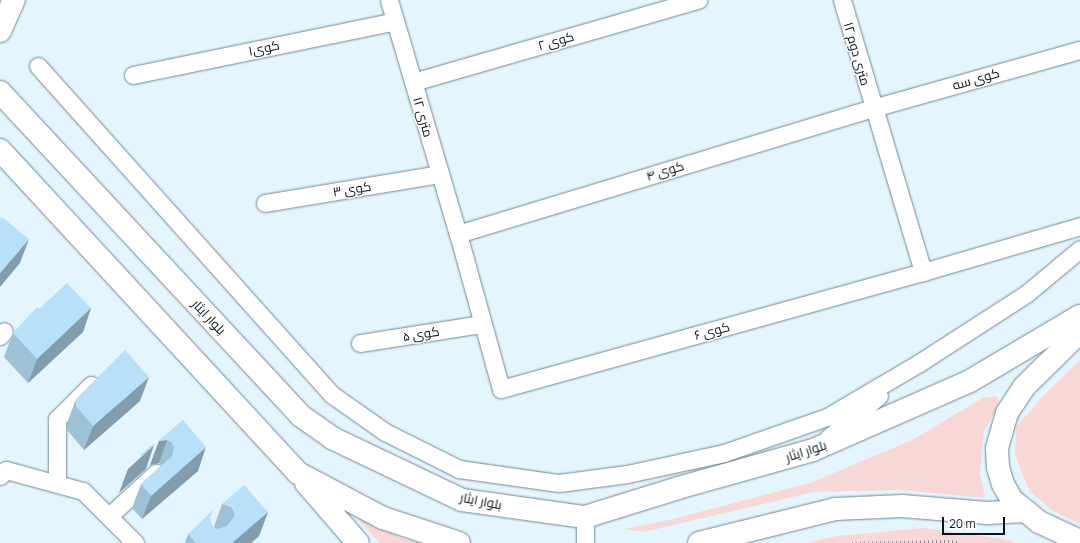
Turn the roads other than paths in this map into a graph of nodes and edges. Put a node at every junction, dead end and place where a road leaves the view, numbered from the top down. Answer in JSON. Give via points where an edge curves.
{"nodes":[{"id":1,"x":14,"y":0,"type":"edge"},
{"id":2,"x":389,"y":0,"type":"edge"},
{"id":3,"x":698,"y":0,"type":"edge"},
{"id":4,"x":842,"y":0,"type":"edge"},
{"id":5,"x":395,"y":21,"type":"junction"},
{"id":6,"x":0,"y":31,"type":"edge"},
{"id":7,"x":1080,"y":50,"type":"edge"},
{"id":8,"x":38,"y":66,"type":"dead end"},
{"id":9,"x":133,"y":75,"type":"dead end"},
{"id":10,"x":413,"y":82,"type":"junction"},
{"id":11,"x":2,"y":90,"type":"edge"},
{"id":12,"x":873,"y":108,"type":"junction"},
{"id":13,"x":0,"y":150,"type":"edge"},
{"id":14,"x":440,"y":174,"type":"junction"},
{"id":15,"x":265,"y":203,"type":"dead end"},
{"id":16,"x":1080,"y":226,"type":"edge"},
{"id":17,"x":458,"y":234,"type":"junction"},
{"id":18,"x":1080,"y":249,"type":"edge"},
{"id":19,"x":923,"y":272,"type":"junction"},
{"id":20,"x":1080,"y":316,"type":"edge"},
{"id":21,"x":482,"y":324,"type":"junction"},
{"id":22,"x":1080,"y":332,"type":"edge"},
{"id":23,"x":360,"y":343,"type":"dead end"},
{"id":24,"x":919,"y":363,"type":"junction"},
{"id":25,"x":100,"y":377,"type":"edge"},
{"id":26,"x":500,"y":389,"type":"joint"},
{"id":27,"x":813,"y":450,"type":"junction"},
{"id":28,"x":2,"y":471,"type":"edge"},
{"id":29,"x":156,"y":473,"type":"edge"},
{"id":30,"x":298,"y":473,"type":"junction"},
{"id":31,"x":57,"y":484,"type":"junction"},
{"id":32,"x":1026,"y":511,"type":"junction"},
{"id":33,"x":109,"y":516,"type":"junction"},
{"id":34,"x":584,"y":517,"type":"junction"},
{"id":35,"x":1080,"y":541,"type":"edge"},
{"id":36,"x":135,"y":543,"type":"edge"},
{"id":37,"x":358,"y":543,"type":"edge"},
{"id":38,"x":458,"y":543,"type":"edge"},
{"id":39,"x":585,"y":543,"type":"edge"},
{"id":40,"x":699,"y":543,"type":"edge"}],
"edges":[{"from":1,"to":6,"type":"main road"},
{"from":2,"to":5,"type":"street","name":"۱۲ متری"},
{"from":3,"to":10,"type":"street","name":"کوی ۲"},
{"from":4,"to":12,"type":"street","name":"۱۲ متری دوم"},
{"from":5,"to":9,"type":"street","name":"کوی۱"},
{"from":5,"to":10,"type":"street","name":"۱۲ متری"},
{"from":7,"to":12,"type":"street","name":"کوی سه"},
{"from":8,"to":24,"type":"street","via":[[331,394],[385,432],[459,469],[559,483],[628,474],[724,453],[827,417]]},
{"from":10,"to":14,"type":"street","name":"۱۲ متری"},
{"from":11,"to":34,"type":"main road","name":"بلوار ایثار","via":[[302,416],[332,438],[462,500]]},
{"from":12,"to":17,"type":"street","name":"کوی ۴"},
{"from":12,"to":19,"type":"street","name":"۱۲ متری دوم"},
{"from":13,"to":30,"type":"main road"},
{"from":14,"to":15,"type":"street","name":"کوی ۳"},
{"from":14,"to":17,"type":"street","name":"۱۲ متری"},
{"from":16,"to":19,"type":"street","name":"کوی ۶"},
{"from":17,"to":21,"type":"street","name":"۱۲ متری"},
{"from":18,"to":24,"type":"street","via":[[1026,294]]},
{"from":19,"to":26,"type":"street","name":"کوی ۶"},
{"from":20,"to":27,"type":"main road","name":"بلوار ایثار","via":[[970,381]]},
{"from":21,"to":23,"type":"street","name":"کوی ۵"},
{"from":21,"to":26,"type":"street","name":"۱۲ متری"},
{"from":22,"to":32,"type":"main road","via":[[1024,387],[1007,413],[1001,432],[997,449],[998,467],[1003,484],[1012,500]]},
{"from":24,"to":27,"type":"street"},
{"from":25,"to":31,"type":"street","via":[[57,419]]},
{"from":27,"to":34,"type":"main road","name":"بلوار ایثار"},
{"from":28,"to":31,"type":"street"},
{"from":29,"to":33,"type":"street"},
{"from":30,"to":37,"type":"main road"},
{"from":30,"to":38,"type":"main road","via":[[383,518]]},
{"from":31,"to":33,"type":"street","via":[[83,491]]},
{"from":32,"to":35,"type":"main road","via":[[1039,522]]},
{"from":32,"to":40,"type":"main road","via":[[987,513],[902,506],[835,510]]},
{"from":33,"to":36,"type":"street"},
{"from":34,"to":39,"type":"street"}]}
